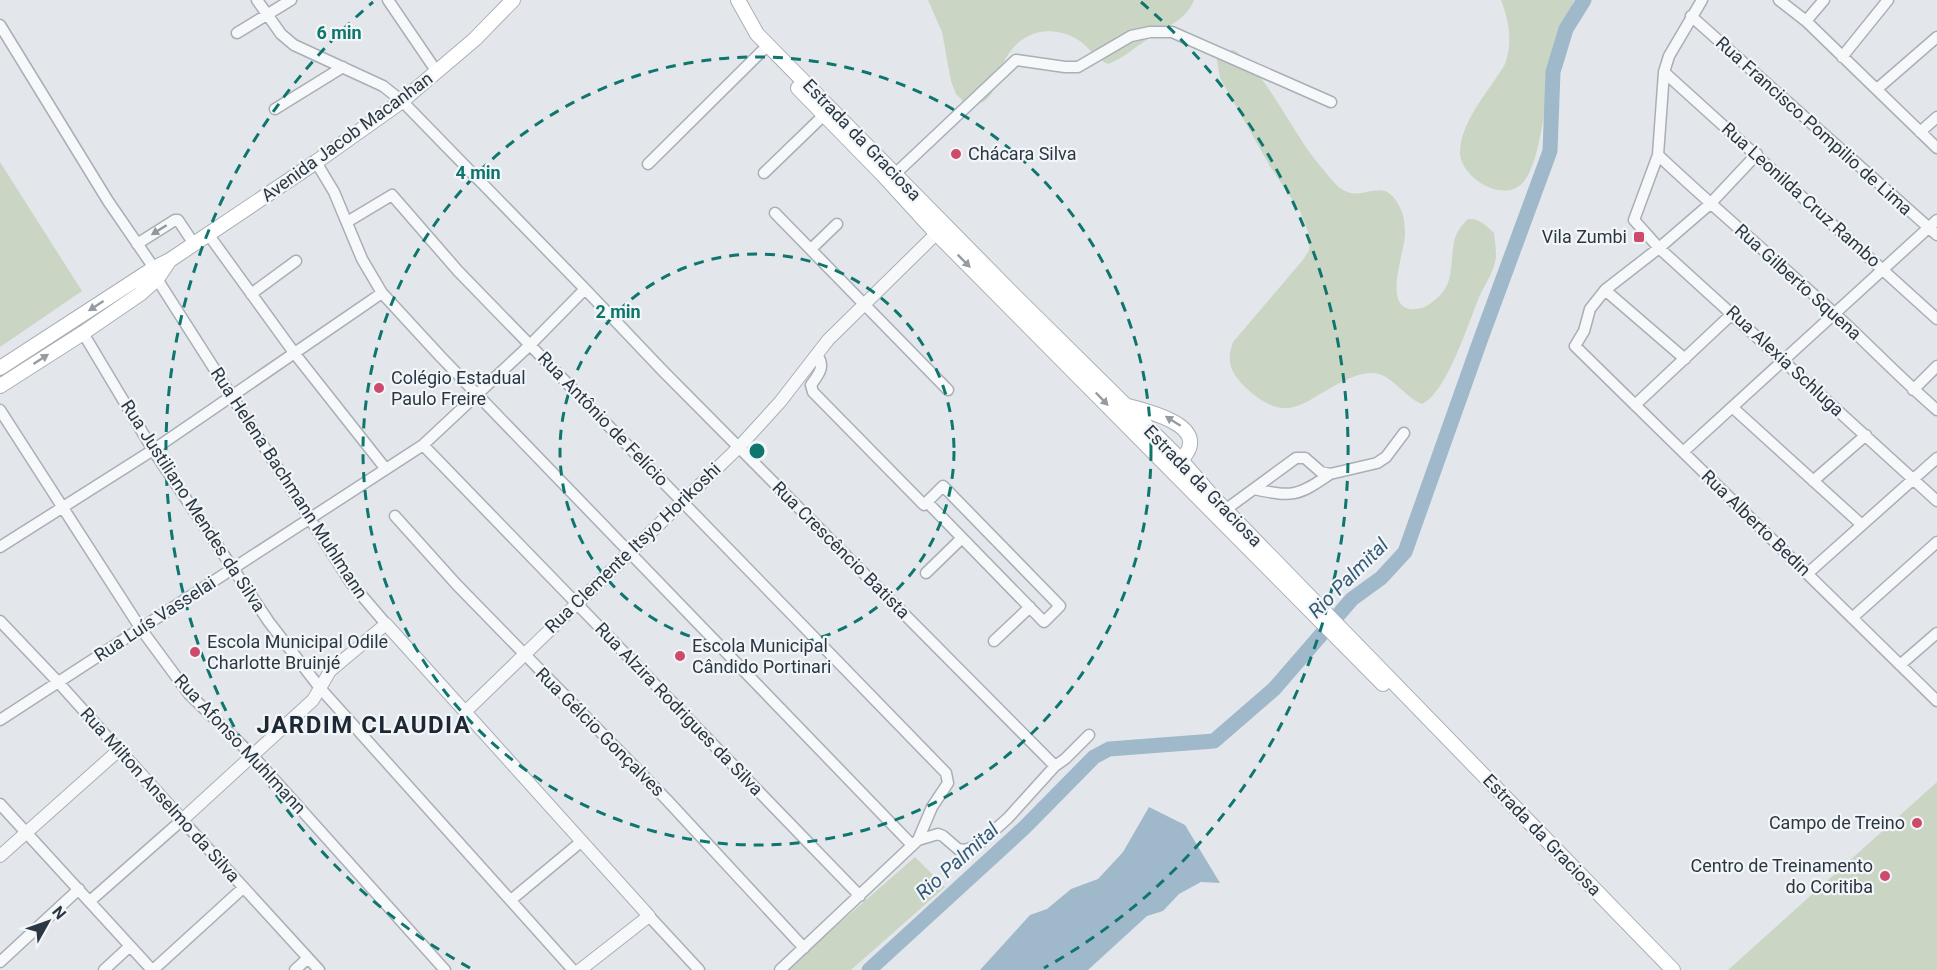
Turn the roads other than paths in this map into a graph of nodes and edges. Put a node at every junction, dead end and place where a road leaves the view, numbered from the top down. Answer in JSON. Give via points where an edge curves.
{"nodes":[{"id":1,"x":257,"y":0,"type":"edge"},
{"id":2,"x":291,"y":0,"type":"edge"},
{"id":3,"x":388,"y":0,"type":"edge"},
{"id":4,"x":513,"y":0,"type":"edge"},
{"id":5,"x":730,"y":0,"type":"edge"},
{"id":6,"x":738,"y":0,"type":"edge"},
{"id":7,"x":1702,"y":0,"type":"edge"},
{"id":8,"x":1779,"y":0,"type":"edge"},
{"id":9,"x":1824,"y":0,"type":"edge"},
{"id":10,"x":1888,"y":0,"type":"edge"},
{"id":11,"x":266,"y":16,"type":"junction"},
{"id":12,"x":1691,"y":16,"type":"junction"},
{"id":13,"x":1806,"y":21,"type":"junction"},
{"id":14,"x":0,"y":25,"type":"edge"},
{"id":15,"x":237,"y":33,"type":"dead end"},
{"id":16,"x":1937,"y":37,"type":"edge"},
{"id":17,"x":762,"y":51,"type":"junction"},
{"id":18,"x":1842,"y":57,"type":"junction"},
{"id":19,"x":343,"y":67,"type":"junction"},
{"id":20,"x":437,"y":72,"type":"junction"},
{"id":21,"x":1664,"y":72,"type":"junction"},
{"id":22,"x":1877,"y":89,"type":"junction"},
{"id":23,"x":402,"y":101,"type":"junction"},
{"id":24,"x":1331,"y":102,"type":"dead end"},
{"id":25,"x":275,"y":110,"type":"dead end"},
{"id":26,"x":824,"y":115,"type":"junction"},
{"id":27,"x":1937,"y":117,"type":"edge"},
{"id":28,"x":1920,"y":132,"type":"junction"},
{"id":29,"x":1937,"y":148,"type":"edge"},
{"id":30,"x":1757,"y":154,"type":"junction"},
{"id":31,"x":1658,"y":155,"type":"junction"},
{"id":32,"x":316,"y":162,"type":"junction"},
{"id":33,"x":648,"y":164,"type":"dead end"},
{"id":34,"x":764,"y":173,"type":"dead end"},
{"id":35,"x":895,"y":174,"type":"junction"},
{"id":36,"x":1710,"y":204,"type":"junction"},
{"id":37,"x":776,"y":213,"type":"dead end"},
{"id":38,"x":347,"y":222,"type":"junction"},
{"id":39,"x":837,"y":224,"type":"dead end"},
{"id":40,"x":1934,"y":228,"type":"edge"},
{"id":41,"x":941,"y":230,"type":"junction"},
{"id":42,"x":208,"y":234,"type":"junction"},
{"id":43,"x":137,"y":244,"type":"junction"},
{"id":44,"x":194,"y":244,"type":"junction"},
{"id":45,"x":1659,"y":248,"type":"junction"},
{"id":46,"x":811,"y":249,"type":"junction"},
{"id":47,"x":296,"y":261,"type":"dead end"},
{"id":48,"x":1884,"y":269,"type":"junction"},
{"id":49,"x":155,"y":274,"type":"junction"},
{"id":50,"x":585,"y":289,"type":"junction"},
{"id":51,"x":1605,"y":290,"type":"junction"},
{"id":52,"x":382,"y":292,"type":"junction"},
{"id":53,"x":251,"y":294,"type":"junction"},
{"id":54,"x":865,"y":306,"type":"junction"},
{"id":55,"x":1733,"y":313,"type":"junction"},
{"id":56,"x":1835,"y":314,"type":"junction"},
{"id":57,"x":1937,"y":319,"type":"edge"},
{"id":58,"x":83,"y":333,"type":"junction"},
{"id":59,"x":531,"y":344,"type":"junction"},
{"id":60,"x":295,"y":354,"type":"junction"},
{"id":61,"x":817,"y":355,"type":"junction"},
{"id":62,"x":1685,"y":359,"type":"junction"},
{"id":63,"x":1784,"y":360,"type":"junction"},
{"id":64,"x":1937,"y":366,"type":"edge"},
{"id":65,"x":0,"y":368,"type":"edge"},
{"id":66,"x":0,"y":386,"type":"edge"},
{"id":67,"x":948,"y":390,"type":"dead end"},
{"id":68,"x":1913,"y":390,"type":"junction"},
{"id":69,"x":479,"y":394,"type":"junction"},
{"id":70,"x":232,"y":397,"type":"junction"},
{"id":71,"x":1635,"y":405,"type":"junction"},
{"id":72,"x":1126,"y":406,"type":"junction"},
{"id":73,"x":1732,"y":407,"type":"junction"},
{"id":74,"x":0,"y":410,"type":"edge"},
{"id":75,"x":1937,"y":410,"type":"edge"},
{"id":76,"x":1404,"y":432,"type":"dead end"},
{"id":77,"x":1866,"y":435,"type":"junction"},
{"id":78,"x":423,"y":445,"type":"junction"},
{"id":79,"x":739,"y":447,"type":"junction"},
{"id":80,"x":153,"y":450,"type":"junction"},
{"id":81,"x":1683,"y":452,"type":"junction"},
{"id":82,"x":1937,"y":458,"type":"edge"},
{"id":83,"x":1176,"y":464,"type":"junction"},
{"id":84,"x":385,"y":468,"type":"junction"},
{"id":85,"x":1330,"y":474,"type":"junction"},
{"id":86,"x":1913,"y":479,"type":"junction"},
{"id":87,"x":1813,"y":481,"type":"junction"},
{"id":88,"x":1254,"y":489,"type":"junction"},
{"id":89,"x":683,"y":501,"type":"junction"},
{"id":90,"x":1937,"y":501,"type":"edge"},
{"id":91,"x":927,"y":502,"type":"junction"},
{"id":92,"x":63,"y":508,"type":"junction"},
{"id":93,"x":1225,"y":510,"type":"junction"},
{"id":94,"x":395,"y":516,"type":"dead end"},
{"id":95,"x":310,"y":519,"type":"junction"},
{"id":96,"x":1862,"y":525,"type":"junction"},
{"id":97,"x":962,"y":538,"type":"junction"},
{"id":98,"x":1937,"y":542,"type":"edge"},
{"id":99,"x":0,"y":547,"type":"edge"},
{"id":100,"x":630,"y":551,"type":"junction"},
{"id":101,"x":232,"y":568,"type":"junction"},
{"id":102,"x":927,"y":573,"type":"dead end"},
{"id":103,"x":1808,"y":574,"type":"junction"},
{"id":104,"x":576,"y":603,"type":"junction"},
{"id":105,"x":1030,"y":606,"type":"junction"},
{"id":106,"x":1322,"y":615,"type":"junction"},
{"id":107,"x":1852,"y":618,"type":"junction"},
{"id":108,"x":0,"y":621,"type":"edge"},
{"id":109,"x":386,"y":624,"type":"junction"},
{"id":110,"x":141,"y":628,"type":"junction"},
{"id":111,"x":1937,"y":633,"type":"edge"},
{"id":112,"x":1344,"y":638,"type":"junction"},
{"id":113,"x":994,"y":642,"type":"dead end"},
{"id":114,"x":523,"y":654,"type":"junction"},
{"id":115,"x":1900,"y":665,"type":"junction"},
{"id":116,"x":58,"y":682,"type":"junction"},
{"id":117,"x":320,"y":688,"type":"junction"},
{"id":118,"x":1937,"y":701,"type":"edge"},
{"id":119,"x":465,"y":711,"type":"junction"},
{"id":120,"x":0,"y":720,"type":"edge"},
{"id":121,"x":1089,"y":735,"type":"dead end"},
{"id":122,"x":119,"y":750,"type":"junction"},
{"id":123,"x":253,"y":756,"type":"junction"},
{"id":124,"x":1055,"y":766,"type":"junction"},
{"id":125,"x":0,"y":804,"type":"edge"},
{"id":126,"x":182,"y":820,"type":"junction"},
{"id":127,"x":25,"y":832,"type":"junction"},
{"id":128,"x":582,"y":841,"type":"junction"},
{"id":129,"x":915,"y":843,"type":"junction"},
{"id":130,"x":0,"y":856,"type":"edge"},
{"id":131,"x":243,"y":888,"type":"junction"},
{"id":132,"x":79,"y":889,"type":"junction"},
{"id":133,"x":860,"y":896,"type":"junction"},
{"id":134,"x":511,"y":900,"type":"junction"},
{"id":135,"x":90,"y":901,"type":"junction"},
{"id":136,"x":649,"y":916,"type":"junction"},
{"id":137,"x":130,"y":946,"type":"junction"},
{"id":138,"x":804,"y":948,"type":"junction"},
{"id":139,"x":308,"y":958,"type":"junction"},
{"id":140,"x":0,"y":962,"type":"edge"},
{"id":141,"x":105,"y":970,"type":"edge"},
{"id":142,"x":152,"y":970,"type":"edge"},
{"id":143,"x":295,"y":970,"type":"edge"},
{"id":144,"x":319,"y":970,"type":"edge"},
{"id":145,"x":445,"y":970,"type":"edge"},
{"id":146,"x":573,"y":970,"type":"edge"},
{"id":147,"x":580,"y":970,"type":"edge"},
{"id":148,"x":699,"y":970,"type":"edge"},
{"id":149,"x":780,"y":970,"type":"edge"},
{"id":150,"x":1660,"y":970,"type":"edge"},
{"id":151,"x":1672,"y":970,"type":"edge"}],
"edges":[{"from":1,"to":11,"type":"street","name":"Rua Crescêncio Batista"},
{"from":2,"to":11,"type":"street"},
{"from":3,"to":20,"type":"street"},
{"from":4,"to":20,"type":"main road","name":"Avenida Jacob Macanhan"},
{"from":5,"to":17,"type":"main road","name":"Estrada da Graciosa","via":[[743,27]]},
{"from":6,"to":35,"type":"main road","name":"Estrada da Graciosa","via":[[757,34]]},
{"from":7,"to":12,"type":"street"},
{"from":8,"to":13,"type":"street"},
{"from":9,"to":13,"type":"street"},
{"from":10,"to":18,"type":"street"},
{"from":11,"to":15,"type":"street"},
{"from":11,"to":19,"type":"street","name":"Rua Crescêncio Batista","via":[[294,45]]},
{"from":12,"to":21,"type":"street"},
{"from":12,"to":40,"type":"street","name":"Rua Francisco Pompilio de Lima"},
{"from":13,"to":18,"type":"street"},
{"from":14,"to":43,"type":"street","name":"Rua Helena Bachmann Muhlmann"},
{"from":16,"to":22,"type":"street"},
{"from":17,"to":26,"type":"main road","name":"Estrada da Graciosa"},
{"from":17,"to":33,"type":"street"},
{"from":18,"to":22,"type":"street"},
{"from":19,"to":23,"type":"street","name":"Rua Crescêncio Batista","via":[[383,86]]},
{"from":19,"to":25,"type":"street"},
{"from":20,"to":23,"type":"main road","name":"Avenida Jacob Macanhan"},
{"from":21,"to":30,"type":"street","name":"Rua Leonilda Cruz Rambo"},
{"from":21,"to":31,"type":"street"},
{"from":22,"to":28,"type":"street"},
{"from":23,"to":32,"type":"main road","name":"Avenida Jacob Macanhan"},
{"from":23,"to":50,"type":"street","name":"Rua Crescêncio Batista"},
{"from":24,"to":35,"type":"street","via":[[1172,32],[1150,32],[1131,36],[1078,67],[1016,60]]},
{"from":26,"to":34,"type":"street"},
{"from":26,"to":41,"type":"main road","name":"Estrada da Graciosa"},
{"from":27,"to":28,"type":"street"},
{"from":28,"to":29,"type":"street"},
{"from":30,"to":36,"type":"street"},
{"from":30,"to":48,"type":"street","name":"Rua Leonilda Cruz Rambo"},
{"from":31,"to":36,"type":"street","name":"Rua Gilberto Squena"},
{"from":31,"to":45,"type":"street","name":"Rua Alexia Schluga","via":[[1634,220]]},
{"from":32,"to":38,"type":"street"},
{"from":32,"to":42,"type":"main road","name":"Avenida Jacob Macanhan"},
{"from":35,"to":41,"type":"main road","name":"Estrada da Graciosa"},
{"from":36,"to":45,"type":"street"},
{"from":36,"to":56,"type":"street","name":"Rua Gilberto Squena"},
{"from":37,"to":46,"type":"street"},
{"from":38,"to":52,"type":"street","via":[[362,259]]},
{"from":38,"to":59,"type":"street","name":"Rua Antônio de Felício","via":[[392,195],[458,271]]},
{"from":39,"to":46,"type":"street"},
{"from":40,"to":48,"type":"street"},
{"from":41,"to":54,"type":"street","name":"Rua Clemente Itsyo Horikoshi"},
{"from":41,"to":72,"type":"main road","name":"Estrada da Graciosa"},
{"from":41,"to":83,"type":"main road","name":"Estrada da Graciosa","one_way":true},
{"from":42,"to":44,"type":"main road","name":"Avenida Jacob Macanhan"},
{"from":42,"to":53,"type":"street"},
{"from":44,"to":43,"type":"street","one_way":true,"via":[[178,220]]},
{"from":43,"to":49,"type":"street","name":"Rua Helena Bachmann Muhlmann"},
{"from":44,"to":49,"type":"main road","name":"Avenida Jacob Macanhan"},
{"from":45,"to":51,"type":"street"},
{"from":45,"to":55,"type":"street","name":"Rua Alexia Schluga"},
{"from":46,"to":54,"type":"street"},
{"from":47,"to":53,"type":"street"},
{"from":48,"to":56,"type":"street"},
{"from":48,"to":57,"type":"street","name":"Rua Leonilda Cruz Rambo"},
{"from":49,"to":58,"type":"main road","name":"Avenida Jacob Macanhan","via":[[140,294]]},
{"from":49,"to":65,"type":"main road","one_way":true,"via":[[140,277]]},
{"from":49,"to":70,"type":"street","name":"Rua Helena Bachmann Muhlmann"},
{"from":50,"to":59,"type":"street","name":"Rua Luís Vasselai"},
{"from":50,"to":79,"type":"street","name":"Rua Crescêncio Batista"},
{"from":51,"to":62,"type":"street"},
{"from":51,"to":71,"type":"street","name":"Rua Alberto Bedin","via":[[1590,309],[1575,346]]},
{"from":52,"to":60,"type":"street"},
{"from":52,"to":69,"type":"street"},
{"from":53,"to":60,"type":"street"},
{"from":54,"to":61,"type":"street","name":"Rua Clemente Itsyo Horikoshi"},
{"from":54,"to":67,"type":"street"},
{"from":55,"to":62,"type":"street"},
{"from":55,"to":63,"type":"street","name":"Rua Alexia Schluga"},
{"from":56,"to":63,"type":"street"},
{"from":56,"to":68,"type":"street","name":"Rua Gilberto Squena"},
{"from":66,"to":58,"type":"main road","name":"Avenida Jacob Macanhan","one_way":true},
{"from":58,"to":80,"type":"street","name":"Rua Justiliano Mendes da Silva"},
{"from":59,"to":69,"type":"street","name":"Rua Luís Vasselai"},
{"from":59,"to":89,"type":"street","name":"Rua Antônio de Felício"},
{"from":60,"to":70,"type":"street"},
{"from":60,"to":84,"type":"street"},
{"from":61,"to":79,"type":"street","name":"Rua Clemente Itsyo Horikoshi"},
{"from":61,"to":91,"type":"street","via":[[822,365],[811,385],[813,392],[924,505]]},
{"from":62,"to":71,"type":"street"},
{"from":63,"to":73,"type":"street"},
{"from":63,"to":77,"type":"street","name":"Rua Alexia Schluga"},
{"from":64,"to":68,"type":"street"},
{"from":68,"to":75,"type":"street","name":"Rua Gilberto Squena"},
{"from":69,"to":78,"type":"street","name":"Rua Luís Vasselai"},
{"from":69,"to":100,"type":"street"},
{"from":70,"to":80,"type":"street"},
{"from":70,"to":95,"type":"street","name":"Rua Helena Bachmann Muhlmann"},
{"from":71,"to":81,"type":"street","name":"Rua Alberto Bedin"},
{"from":72,"to":83,"type":"main road","name":"Estrada da Graciosa"},
{"from":83,"to":72,"type":"main road","one_way":true,"via":[[1191,448],[1184,429],[1168,417]]},
{"from":73,"to":81,"type":"street"},
{"from":73,"to":87,"type":"street"},
{"from":74,"to":92,"type":"street","name":"Rua Afonso Muhlmann"},
{"from":76,"to":85,"type":"street","via":[[1377,463]]},
{"from":77,"to":86,"type":"street","name":"Rua Alexia Schluga"},
{"from":77,"to":87,"type":"street"},
{"from":78,"to":84,"type":"street","name":"Rua Luís Vasselai"},
{"from":78,"to":104,"type":"street","name":"Rua Alzira Rodrigues da Silva"},
{"from":79,"to":89,"type":"street","name":"Rua Clemente Itsyo Horikoshi"},
{"from":79,"to":124,"type":"street","name":"Rua Crescêncio Batista"},
{"from":80,"to":92,"type":"street"},
{"from":80,"to":101,"type":"street","name":"Rua Justiliano Mendes da Silva"},
{"from":81,"to":103,"type":"street","name":"Rua Alberto Bedin"},
{"from":82,"to":86,"type":"street"},
{"from":83,"to":93,"type":"main road","name":"Estrada da Graciosa"},
{"from":83,"to":106,"type":"main road","name":"Estrada da Graciosa"},
{"from":84,"to":95,"type":"street","name":"Rua Luís Vasselai"},
{"from":85,"to":88,"type":"street","via":[[1312,487],[1285,496]]},
{"from":85,"to":88,"type":"street","via":[[1321,472],[1305,458],[1296,458]]},
{"from":86,"to":90,"type":"street","name":"Rua Alexia Schluga"},
{"from":86,"to":96,"type":"street"},
{"from":87,"to":96,"type":"street"},
{"from":88,"to":93,"type":"street"},
{"from":89,"to":100,"type":"street","name":"Rua Clemente Itsyo Horikoshi"},
{"from":89,"to":129,"type":"street","name":"Rua Antônio de Felício","via":[[946,772],[948,783]]},
{"from":91,"to":97,"type":"street"},
{"from":91,"to":105,"type":"street","via":[[943,486],[1060,606],[1044,622]]},
{"from":92,"to":99,"type":"street"},
{"from":92,"to":110,"type":"street","name":"Rua Afonso Muhlmann"},
{"from":93,"to":106,"type":"main road","name":"Estrada da Graciosa"},
{"from":94,"to":114,"type":"street","name":"Rua Gélcio Gonçalves"},
{"from":95,"to":101,"type":"street","name":"Rua Luís Vasselai"},
{"from":95,"to":109,"type":"street","name":"Rua Helena Bachmann Muhlmann","via":[[351,583]]},
{"from":96,"to":103,"type":"street"},
{"from":97,"to":102,"type":"street"},
{"from":97,"to":105,"type":"street"},
{"from":98,"to":107,"type":"street"},
{"from":100,"to":104,"type":"street","name":"Rua Clemente Itsyo Horikoshi"},
{"from":100,"to":129,"type":"street"},
{"from":101,"to":110,"type":"street","name":"Rua Luís Vasselai"},
{"from":101,"to":117,"type":"street","name":"Rua Justiliano Mendes da Silva"},
{"from":103,"to":107,"type":"street","name":"Rua Alberto Bedin"},
{"from":104,"to":114,"type":"street","name":"Rua Clemente Itsyo Horikoshi"},
{"from":104,"to":133,"type":"street","name":"Rua Alzira Rodrigues da Silva"},
{"from":105,"to":113,"type":"street"},
{"from":106,"to":112,"type":"main road","name":"Estrada da Graciosa"},
{"from":107,"to":115,"type":"street","name":"Rua Alberto Bedin"},
{"from":108,"to":116,"type":"street","name":"Rua Milton Anselmo da Silva"},
{"from":109,"to":117,"type":"street","via":[[330,671]]},
{"from":109,"to":119,"type":"street","name":"Rua Helena Bachmann Muhlmann"},
{"from":110,"to":116,"type":"street","name":"Rua Luís Vasselai"},
{"from":110,"to":123,"type":"street","name":"Rua Afonso Muhlmann","via":[[189,694]]},
{"from":111,"to":115,"type":"street"},
{"from":112,"to":150,"type":"main road","name":"Estrada da Graciosa"},
{"from":112,"to":151,"type":"main road","name":"Estrada da Graciosa"},
{"from":114,"to":119,"type":"street","name":"Rua Clemente Itsyo Horikoshi"},
{"from":114,"to":138,"type":"street","name":"Rua Gélcio Gonçalves","via":[[667,800]]},
{"from":115,"to":118,"type":"street","name":"Rua Alberto Bedin"},
{"from":116,"to":120,"type":"street","name":"Rua Luís Vasselai"},
{"from":116,"to":122,"type":"street","name":"Rua Milton Anselmo da Silva"},
{"from":117,"to":123,"type":"street","via":[[313,700]]},
{"from":117,"to":134,"type":"street","name":"Rua Justiliano Mendes da Silva"},
{"from":119,"to":128,"type":"street","name":"Rua Helena Bachmann Muhlmann"},
{"from":121,"to":124,"type":"street"},
{"from":122,"to":126,"type":"street","name":"Rua Milton Anselmo da Silva"},
{"from":122,"to":127,"type":"street"},
{"from":123,"to":126,"type":"street"},
{"from":123,"to":145,"type":"street","name":"Rua Afonso Muhlmann"},
{"from":124,"to":129,"type":"street","via":[[1008,818],[972,848],[958,849],[938,834]]},
{"from":125,"to":127,"type":"street"},
{"from":126,"to":131,"type":"street","name":"Rua Milton Anselmo da Silva"},
{"from":126,"to":135,"type":"street"},
{"from":127,"to":130,"type":"street"},
{"from":127,"to":132,"type":"street"},
{"from":128,"to":134,"type":"street"},
{"from":128,"to":136,"type":"street","name":"Rua Helena Bachmann Muhlmann"},
{"from":129,"to":133,"type":"street"},
{"from":131,"to":139,"type":"street","name":"Rua Milton Anselmo da Silva"},
{"from":131,"to":142,"type":"street"},
{"from":132,"to":135,"type":"street"},
{"from":132,"to":140,"type":"street"},
{"from":133,"to":138,"type":"street"},
{"from":134,"to":146,"type":"street","name":"Rua Justiliano Mendes da Silva"},
{"from":135,"to":137,"type":"street"},
{"from":136,"to":147,"type":"street"},
{"from":136,"to":148,"type":"street","name":"Rua Helena Bachmann Muhlmann"},
{"from":137,"to":141,"type":"street"},
{"from":137,"to":142,"type":"street"},
{"from":138,"to":149,"type":"street"},
{"from":139,"to":143,"type":"street"},
{"from":139,"to":144,"type":"street","name":"Rua Milton Anselmo da Silva"}]}
